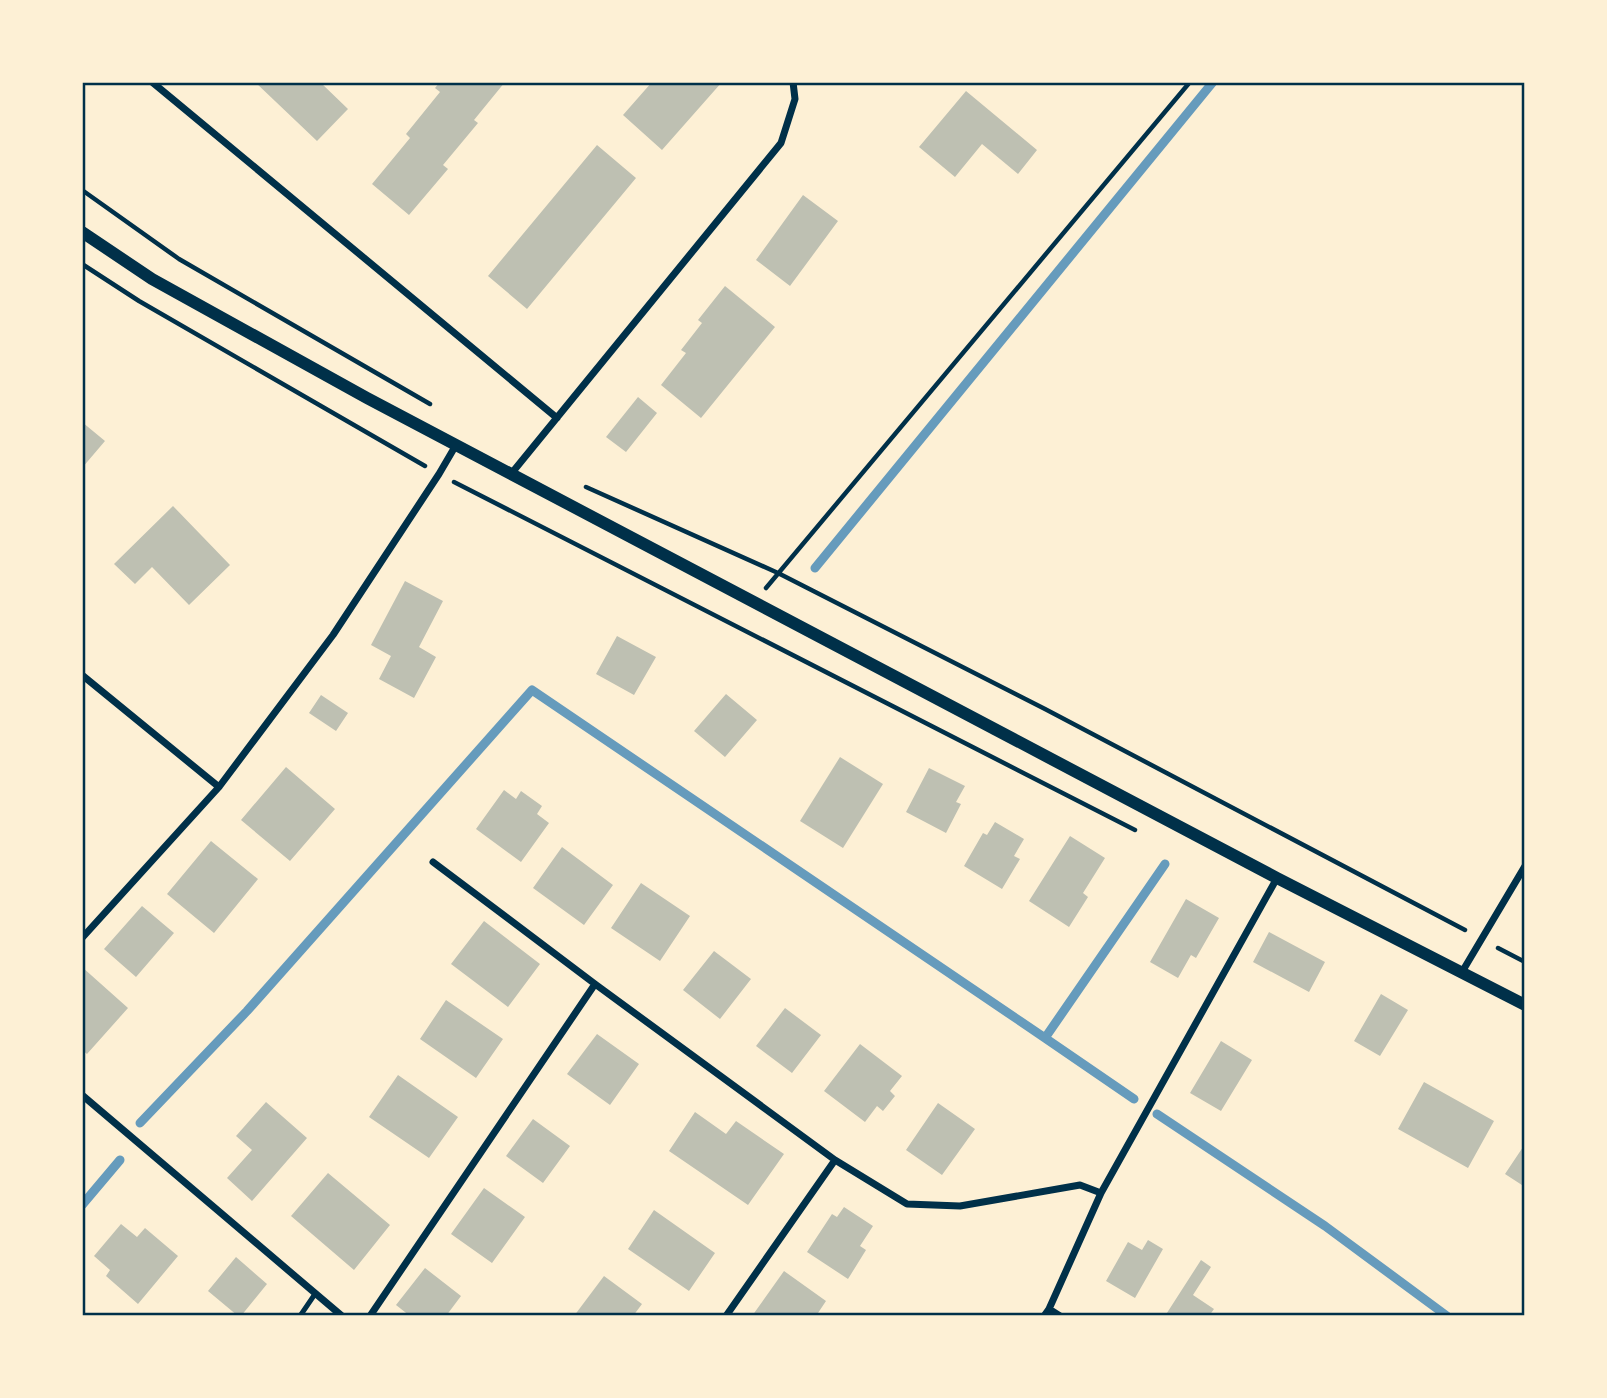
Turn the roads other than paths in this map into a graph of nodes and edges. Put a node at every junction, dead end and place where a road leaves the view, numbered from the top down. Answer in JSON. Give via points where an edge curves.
{"nodes":[{"id":1,"x":152,"y":82,"type":"edge"},
{"id":2,"x":793,"y":82,"type":"edge"},
{"id":3,"x":82,"y":232,"type":"edge"},
{"id":4,"x":557,"y":418,"type":"junction"},
{"id":5,"x":456,"y":445,"type":"junction"},
{"id":6,"x":510,"y":474,"type":"junction"},
{"id":7,"x":82,"y":675,"type":"edge"},
{"id":8,"x":219,"y":787,"type":"junction"},
{"id":9,"x":433,"y":862,"type":"dead end"},
{"id":10,"x":1525,"y":866,"type":"edge"},
{"id":11,"x":1277,"y":878,"type":"junction"},
{"id":12,"x":82,"y":938,"type":"edge"},
{"id":13,"x":1462,"y":972,"type":"junction"},
{"id":14,"x":595,"y":984,"type":"junction"},
{"id":15,"x":1525,"y":1005,"type":"edge"},
{"id":16,"x":82,"y":1095,"type":"edge"},
{"id":17,"x":835,"y":1160,"type":"junction"},
{"id":18,"x":1101,"y":1193,"type":"junction"},
{"id":19,"x":316,"y":1294,"type":"junction"},
{"id":20,"x":1046,"y":1312,"type":"edge"},
{"id":21,"x":300,"y":1316,"type":"edge"},
{"id":22,"x":342,"y":1316,"type":"edge"},
{"id":23,"x":370,"y":1316,"type":"edge"},
{"id":24,"x":726,"y":1316,"type":"edge"},
{"id":25,"x":1060,"y":1316,"type":"edge"}],
"edges":[{"from":1,"to":4,"type":"street"},
{"from":2,"to":4,"type":"street","via":[[795,99],[781,143]]},
{"from":3,"to":5,"type":"street","via":[[152,279]]},
{"from":4,"to":6,"type":"street"},
{"from":5,"to":6,"type":"street"},
{"from":5,"to":8,"type":"street","via":[[333,635]]},
{"from":6,"to":11,"type":"street"},
{"from":7,"to":8,"type":"street"},
{"from":8,"to":12,"type":"street"},
{"from":9,"to":14,"type":"street"},
{"from":10,"to":13,"type":"street"},
{"from":11,"to":13,"type":"street"},
{"from":11,"to":18,"type":"street"},
{"from":13,"to":15,"type":"street"},
{"from":14,"to":17,"type":"street"},
{"from":14,"to":23,"type":"street"},
{"from":16,"to":19,"type":"street"},
{"from":17,"to":18,"type":"street","via":[[906,1204],[960,1206],[1080,1185]]},
{"from":17,"to":24,"type":"street"},
{"from":18,"to":20,"type":"street"},
{"from":19,"to":21,"type":"lane"},
{"from":19,"to":22,"type":"street"},
{"from":20,"to":25,"type":"street"}]}
